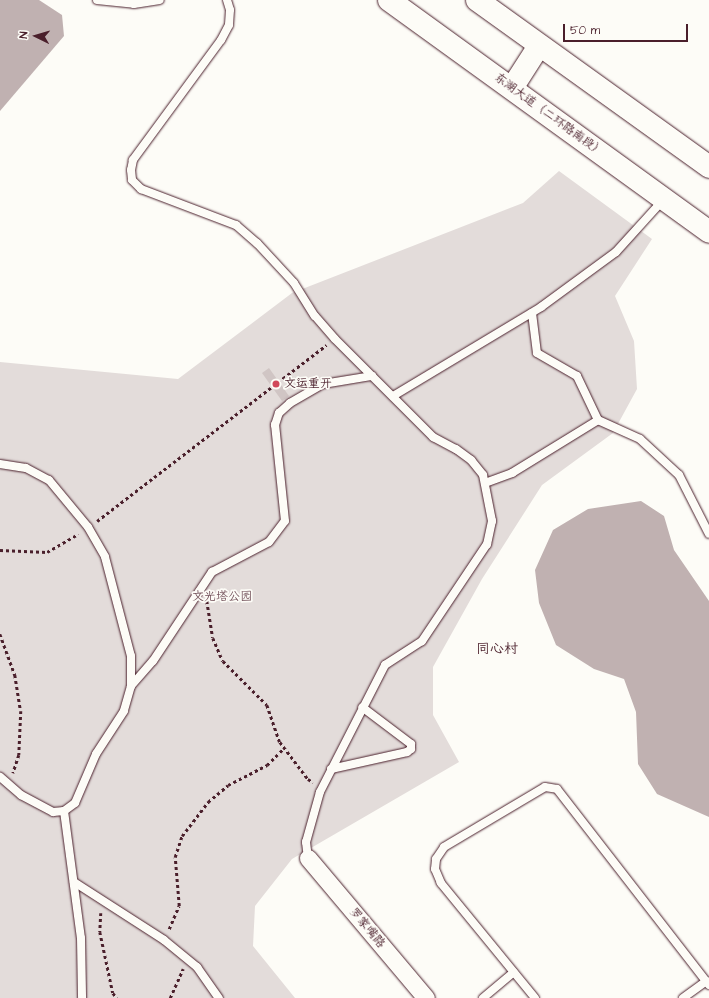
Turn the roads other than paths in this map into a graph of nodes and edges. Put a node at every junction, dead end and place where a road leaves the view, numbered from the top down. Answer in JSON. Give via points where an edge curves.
{"nodes":[{"id":1,"x":96,"y":0,"type":"edge"},
{"id":2,"x":160,"y":0,"type":"edge"},
{"id":3,"x":227,"y":0,"type":"edge"},
{"id":4,"x":389,"y":0,"type":"edge"},
{"id":5,"x":476,"y":0,"type":"edge"},
{"id":6,"x":539,"y":46,"type":"junction"},
{"id":7,"x":512,"y":88,"type":"junction"},
{"id":8,"x":709,"y":167,"type":"edge"},
{"id":9,"x":664,"y":199,"type":"junction"},
{"id":10,"x":709,"y":232,"type":"edge"},
{"id":11,"x":532,"y":313,"type":"junction"},
{"id":12,"x":372,"y":376,"type":"junction"},
{"id":13,"x":393,"y":396,"type":"junction"},
{"id":14,"x":598,"y":420,"type":"junction"},
{"id":15,"x":0,"y":464,"type":"edge"},
{"id":16,"x":485,"y":484,"type":"junction"},
{"id":17,"x":709,"y":534,"type":"edge"},
{"id":18,"x":131,"y":686,"type":"junction"},
{"id":19,"x":362,"y":707,"type":"junction"},
{"id":20,"x":331,"y":769,"type":"junction"},
{"id":21,"x":0,"y":777,"type":"edge"},
{"id":22,"x":64,"y":811,"type":"junction"},
{"id":23,"x":308,"y":858,"type":"joint"},
{"id":24,"x":74,"y":882,"type":"junction"},
{"id":25,"x":514,"y":972,"type":"junction"},
{"id":26,"x":707,"y":983,"type":"edge"},
{"id":27,"x":82,"y":998,"type":"edge"},
{"id":28,"x":219,"y":998,"type":"edge"},
{"id":29,"x":426,"y":998,"type":"edge"},
{"id":30,"x":483,"y":998,"type":"edge"},
{"id":31,"x":535,"y":998,"type":"edge"},
{"id":32,"x":683,"y":998,"type":"edge"}],
"edges":[{"from":1,"to":2,"type":"lane","via":[[134,4]]},
{"from":3,"to":12,"type":"lane","via":[[230,10],[229,25],[221,40],[133,160],[132,180],[141,189],[236,224],[277,263],[334,339]]},
{"from":4,"to":7,"type":"highway","name":"东湖大道（二环路南段）"},
{"from":5,"to":6,"type":"highway"},
{"from":6,"to":7,"type":"highway"},
{"from":6,"to":8,"type":"highway"},
{"from":7,"to":9,"type":"highway","name":"东湖大道（二环路南段）"},
{"from":9,"to":10,"type":"highway","name":"东湖大道（二环路南段）"},
{"from":9,"to":11,"type":"lane","via":[[616,252]]},
{"from":11,"to":13,"type":"lane"},
{"from":11,"to":14,"type":"lane","via":[[537,353],[577,376]]},
{"from":12,"to":13,"type":"lane"},
{"from":12,"to":18,"type":"lane","via":[[323,384],[290,403],[279,413],[275,425],[285,521],[269,542],[212,572],[157,655]]},
{"from":13,"to":16,"type":"lane","via":[[433,437],[471,460],[483,475]]},
{"from":14,"to":16,"type":"lane","via":[[512,473]]},
{"from":14,"to":17,"type":"lane","via":[[640,439],[674,470]]},
{"from":15,"to":18,"type":"lane","via":[[26,468],[49,480],[88,528],[105,557],[124,625],[131,656]]},
{"from":16,"to":19,"type":"lane","via":[[492,521],[487,544],[422,641],[385,665]]},
{"from":18,"to":22,"type":"lane","via":[[124,711],[96,754],[75,803]]},
{"from":19,"to":20,"type":"lane"},
{"from":19,"to":20,"type":"lane","via":[[410,744],[411,749]]},
{"from":20,"to":23,"type":"lane","via":[[322,787],[306,842]]},
{"from":21,"to":22,"type":"lane","via":[[35,804],[53,812]]},
{"from":22,"to":24,"type":"lane"},
{"from":23,"to":29,"type":"street","name":"罗家嘴路"},
{"from":24,"to":27,"type":"lane","via":[[80,938]]},
{"from":24,"to":28,"type":"lane","via":[[164,940],[197,967]]},
{"from":25,"to":26,"type":"lane","via":[[442,883],[436,869],[436,858],[444,847],[545,786],[557,788]]},
{"from":25,"to":30,"type":"lane"},
{"from":25,"to":31,"type":"lane"},
{"from":26,"to":32,"type":"lane"}]}
